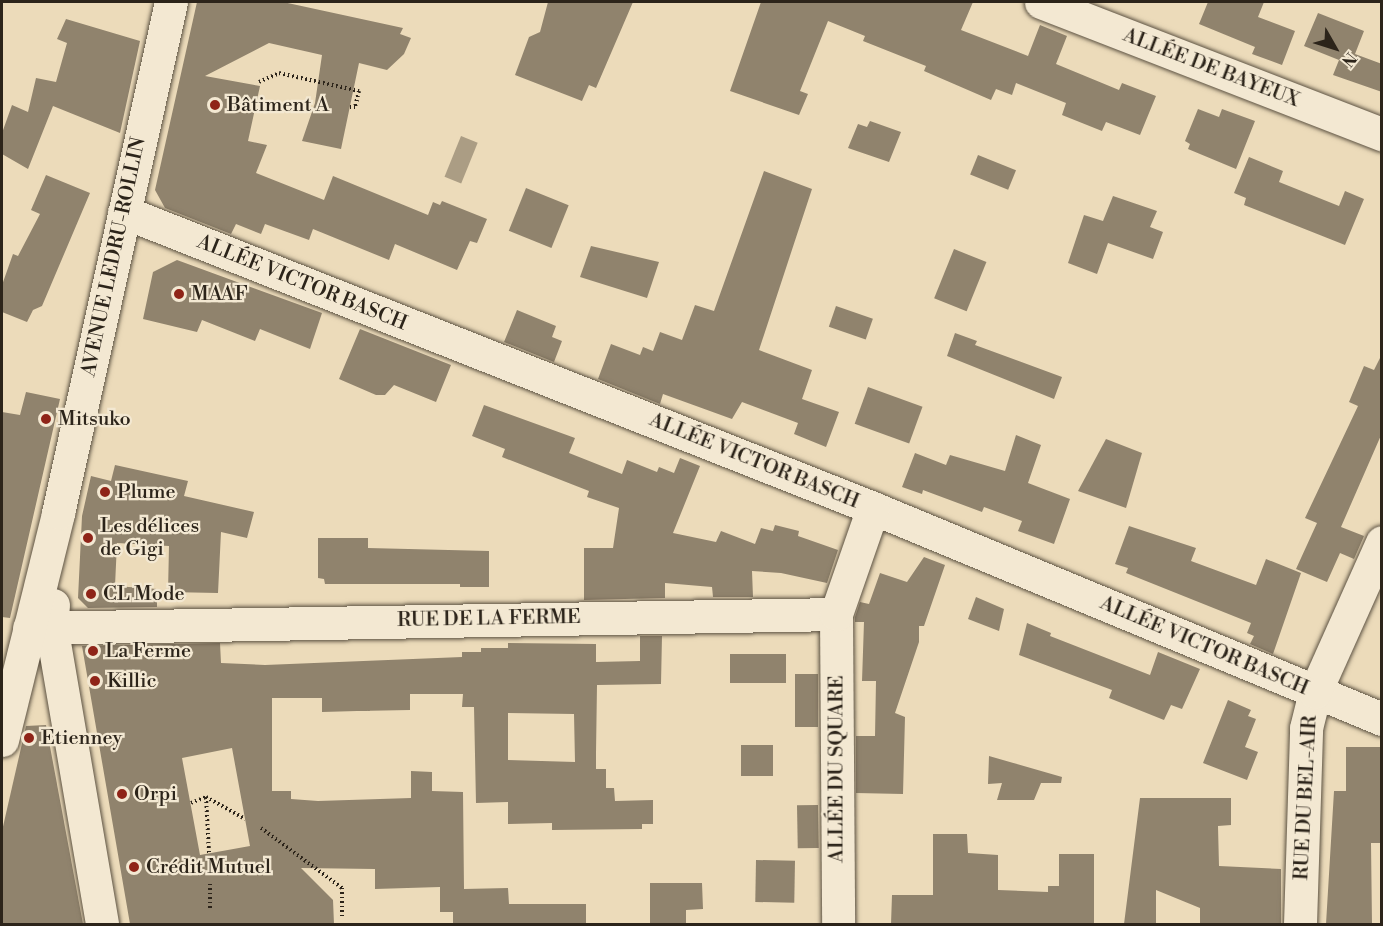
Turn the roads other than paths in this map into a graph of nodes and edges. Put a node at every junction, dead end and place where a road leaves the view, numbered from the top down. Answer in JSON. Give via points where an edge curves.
{"nodes":[{"id":1,"x":171,"y":2,"type":"edge"},
{"id":2,"x":1041,"y":2,"type":"edge"},
{"id":3,"x":1382,"y":134,"type":"edge"},
{"id":4,"x":124,"y":212,"type":"junction"},
{"id":5,"x":873,"y":508,"type":"junction"},
{"id":6,"x":1382,"y":542,"type":"edge"},
{"id":7,"x":836,"y":614,"type":"junction"},
{"id":8,"x":40,"y":626,"type":"junction"},
{"id":9,"x":1315,"y":692,"type":"junction"},
{"id":10,"x":1382,"y":719,"type":"edge"},
{"id":11,"x":2,"y":740,"type":"edge"},
{"id":12,"x":102,"y":924,"type":"edge"},
{"id":13,"x":838,"y":924,"type":"edge"},
{"id":14,"x":1300,"y":924,"type":"edge"}],
"edges":[{"from":1,"to":4,"type":"street","name":"AVENUE LEDRU-ROLLIN"},
{"from":2,"to":3,"type":"street","name":"ALLÉE DE BAYEUX"},
{"from":4,"to":5,"type":"street","name":"ALLÉE VICTOR BASCH"},
{"from":4,"to":8,"type":"street","name":"AVENUE LEDRU-ROLLIN","via":[[58,513]]},
{"from":5,"to":7,"type":"street"},
{"from":5,"to":9,"type":"street","name":"ALLÉE VICTOR BASCH"},
{"from":6,"to":9,"type":"street","name":"RUE DU BEL-AIR"},
{"from":7,"to":8,"type":"street","name":"RUE DE LA FERME"},
{"from":7,"to":13,"type":"street","name":"ALLÉE DU SQUARE"},
{"from":8,"to":11,"type":"street"},
{"from":8,"to":12,"type":"street","name":"AVENUE LEDRU-ROLLIN"},
{"from":9,"to":10,"type":"street","name":"ALLÉE VICTOR BASCH"},
{"from":9,"to":14,"type":"street","name":"RUE DU BEL-AIR","via":[[1306,728]]}]}
